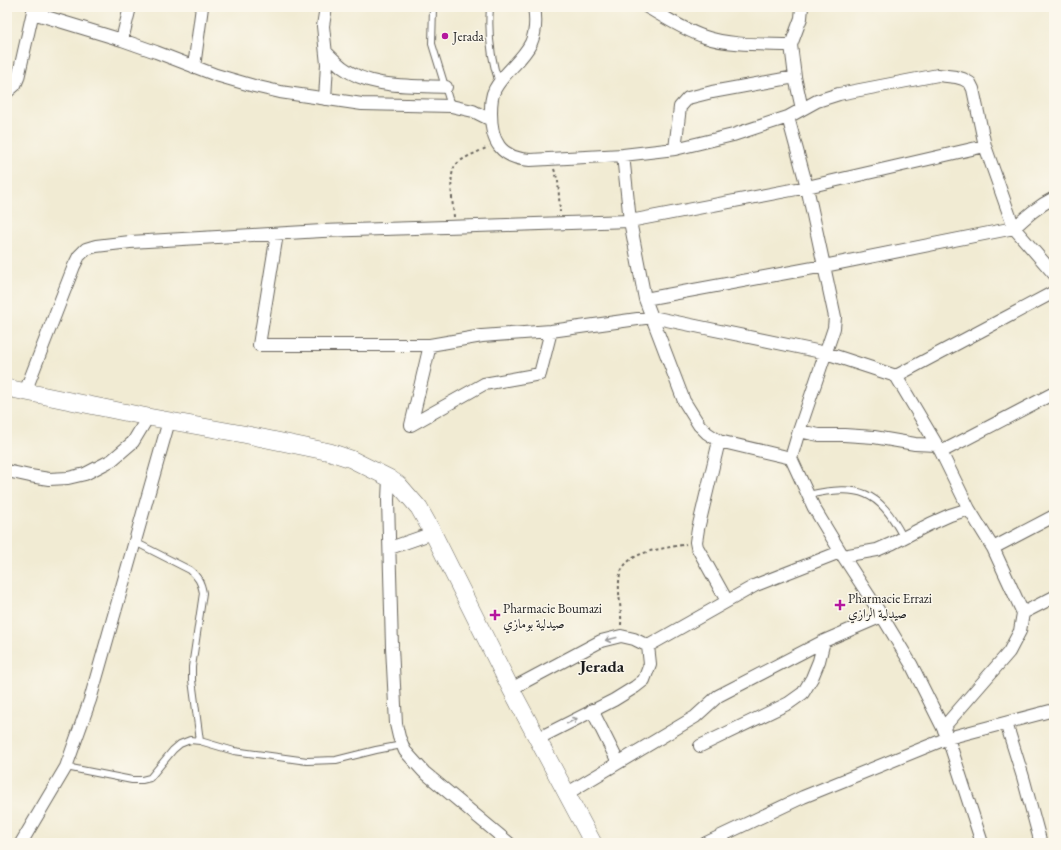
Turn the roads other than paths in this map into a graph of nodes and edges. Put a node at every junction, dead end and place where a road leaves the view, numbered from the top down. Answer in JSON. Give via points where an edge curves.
{"nodes":[{"id":1,"x":130,"y":7,"type":"edge"},
{"id":2,"x":202,"y":7,"type":"edge"},
{"id":3,"x":326,"y":7,"type":"edge"},
{"id":4,"x":433,"y":7,"type":"edge"},
{"id":5,"x":490,"y":7,"type":"edge"},
{"id":6,"x":534,"y":7,"type":"edge"},
{"id":7,"x":647,"y":7,"type":"edge"},
{"id":8,"x":802,"y":7,"type":"edge"},
{"id":9,"x":33,"y":10,"type":"edge"},
{"id":10,"x":122,"y":40,"type":"junction"},
{"id":11,"x":791,"y":45,"type":"junction"},
{"id":12,"x":326,"y":52,"type":"junction"},
{"id":13,"x":194,"y":67,"type":"junction"},
{"id":14,"x":795,"y":77,"type":"junction"},
{"id":15,"x":498,"y":83,"type":"junction"},
{"id":16,"x":446,"y":87,"type":"junction"},
{"id":17,"x":7,"y":92,"type":"edge"},
{"id":18,"x":326,"y":99,"type":"junction"},
{"id":19,"x":451,"y":106,"type":"junction"},
{"id":20,"x":802,"y":109,"type":"junction"},
{"id":21,"x":788,"y":117,"type":"junction"},
{"id":22,"x":491,"y":120,"type":"junction"},
{"id":23,"x":985,"y":146,"type":"junction"},
{"id":24,"x":675,"y":149,"type":"junction"},
{"id":25,"x":623,"y":155,"type":"junction"},
{"id":26,"x":807,"y":188,"type":"junction"},
{"id":27,"x":1054,"y":198,"type":"edge"},
{"id":28,"x":630,"y":221,"type":"junction"},
{"id":29,"x":1014,"y":228,"type":"junction"},
{"id":30,"x":278,"y":234,"type":"junction"},
{"id":31,"x":824,"y":266,"type":"junction"},
{"id":32,"x":1054,"y":274,"type":"edge"},
{"id":33,"x":1054,"y":292,"type":"edge"},
{"id":34,"x":645,"y":299,"type":"junction"},
{"id":35,"x":652,"y":317,"type":"junction"},
{"id":36,"x":551,"y":331,"type":"junction"},
{"id":37,"x":430,"y":345,"type":"junction"},
{"id":38,"x":826,"y":353,"type":"junction"},
{"id":39,"x":896,"y":376,"type":"junction"},
{"id":40,"x":7,"y":388,"type":"edge"},
{"id":41,"x":25,"y":392,"type":"junction"},
{"id":42,"x":1054,"y":393,"type":"edge"},
{"id":43,"x":148,"y":417,"type":"junction"},
{"id":44,"x":169,"y":421,"type":"junction"},
{"id":45,"x":798,"y":431,"type":"junction"},
{"id":46,"x":719,"y":441,"type":"junction"},
{"id":47,"x":939,"y":449,"type":"junction"},
{"id":48,"x":791,"y":458,"type":"junction"},
{"id":49,"x":7,"y":470,"type":"edge"},
{"id":50,"x":389,"y":478,"type":"junction"},
{"id":51,"x":808,"y":495,"type":"junction"},
{"id":52,"x":969,"y":509,"type":"junction"},
{"id":53,"x":1054,"y":516,"type":"edge"},
{"id":54,"x":433,"y":533,"type":"junction"},
{"id":55,"x":903,"y":537,"type":"junction"},
{"id":56,"x":135,"y":542,"type":"junction"},
{"id":57,"x":390,"y":548,"type":"junction"},
{"id":58,"x":993,"y":548,"type":"junction"},
{"id":59,"x":841,"y":554,"type":"junction"},
{"id":60,"x":1054,"y":597,"type":"edge"},
{"id":61,"x":727,"y":601,"type":"junction"},
{"id":62,"x":1023,"y":614,"type":"junction"},
{"id":63,"x":882,"y":616,"type":"junction"},
{"id":64,"x":824,"y":641,"type":"junction"},
{"id":65,"x":648,"y":646,"type":"junction"},
{"id":66,"x":511,"y":689,"type":"junction"},
{"id":67,"x":592,"y":710,"type":"junction"},
{"id":68,"x":1054,"y":710,"type":"edge"},
{"id":69,"x":1006,"y":723,"type":"junction"},
{"id":70,"x":946,"y":733,"type":"junction"},
{"id":71,"x":537,"y":739,"type":"junction"},
{"id":72,"x":200,"y":740,"type":"junction"},
{"id":73,"x":402,"y":745,"type":"junction"},
{"id":74,"x":700,"y":746,"type":"dead end"},
{"id":75,"x":618,"y":762,"type":"junction"},
{"id":76,"x":66,"y":767,"type":"junction"},
{"id":77,"x":566,"y":794,"type":"junction"},
{"id":78,"x":1040,"y":840,"type":"dead end"},
{"id":79,"x":21,"y":843,"type":"edge"},
{"id":80,"x":509,"y":843,"type":"edge"},
{"id":81,"x":593,"y":843,"type":"edge"},
{"id":82,"x":706,"y":843,"type":"edge"},
{"id":83,"x":982,"y":843,"type":"edge"}],
"edges":[{"from":1,"to":10,"type":"street"},
{"from":2,"to":13,"type":"street"},
{"from":3,"to":12,"type":"street","via":[[323,26]]},
{"from":4,"to":16,"type":"lane","via":[[432,44]]},
{"from":5,"to":15,"type":"lane","via":[[490,51]]},
{"from":6,"to":15,"type":"street","via":[[535,28],[532,42]]},
{"from":7,"to":11,"type":"street","via":[[686,30],[706,38],[740,44]]},
{"from":8,"to":11,"type":"street"},
{"from":9,"to":10,"type":"street"},
{"from":9,"to":17,"type":"street","via":[[18,78]]},
{"from":10,"to":13,"type":"street"},
{"from":11,"to":14,"type":"street"},
{"from":12,"to":16,"type":"street","via":[[342,67],[369,80],[388,84]]},
{"from":12,"to":18,"type":"street"},
{"from":13,"to":18,"type":"street","via":[[254,86]]},
{"from":14,"to":20,"type":"street"},
{"from":14,"to":24,"type":"street","via":[[688,98],[680,107]]},
{"from":15,"to":22,"type":"street","via":[[492,99]]},
{"from":16,"to":19,"type":"lane"},
{"from":18,"to":19,"type":"street","via":[[362,104]]},
{"from":19,"to":22,"type":"street","via":[[473,111]]},
{"from":20,"to":21,"type":"street"},
{"from":20,"to":23,"type":"street","via":[[839,94],[938,75],[956,77],[970,83],[973,89]]},
{"from":21,"to":24,"type":"street","via":[[733,136]]},
{"from":21,"to":26,"type":"street"},
{"from":22,"to":25,"type":"street","via":[[494,138],[502,151],[515,157],[530,160]]},
{"from":23,"to":26,"type":"street"},
{"from":23,"to":29,"type":"street"},
{"from":24,"to":25,"type":"street"},
{"from":25,"to":28,"type":"street"},
{"from":26,"to":28,"type":"street"},
{"from":26,"to":31,"type":"street"},
{"from":27,"to":29,"type":"street","via":[[1029,214]]},
{"from":28,"to":30,"type":"street"},
{"from":28,"to":34,"type":"street"},
{"from":29,"to":31,"type":"street"},
{"from":29,"to":32,"type":"street"},
{"from":30,"to":37,"type":"street","via":[[259,344]]},
{"from":30,"to":41,"type":"street","via":[[130,242],[86,249],[74,266]]},
{"from":31,"to":34,"type":"street"},
{"from":31,"to":38,"type":"street","via":[[835,317]]},
{"from":33,"to":39,"type":"street"},
{"from":34,"to":35,"type":"street"},
{"from":35,"to":36,"type":"street"},
{"from":35,"to":38,"type":"street"},
{"from":35,"to":46,"type":"street","via":[[684,401],[699,425]]},
{"from":36,"to":37,"type":"street","via":[[482,336]]},
{"from":36,"to":37,"type":"street","via":[[540,374],[484,384],[411,425]]},
{"from":38,"to":39,"type":"street"},
{"from":38,"to":45,"type":"street"},
{"from":39,"to":47,"type":"street"},
{"from":40,"to":41,"type":"main road"},
{"from":41,"to":43,"type":"main road"},
{"from":42,"to":47,"type":"street"},
{"from":43,"to":44,"type":"main road"},
{"from":43,"to":49,"type":"street","via":[[133,442],[112,460],[85,474],[49,479]]},
{"from":44,"to":50,"type":"main road","via":[[330,452],[351,458]]},
{"from":44,"to":56,"type":"street"},
{"from":45,"to":47,"type":"street","via":[[819,435],[874,437]]},
{"from":45,"to":48,"type":"street"},
{"from":46,"to":48,"type":"street"},
{"from":46,"to":61,"type":"street","via":[[696,542]]},
{"from":47,"to":52,"type":"street"},
{"from":48,"to":51,"type":"street"},
{"from":50,"to":54,"type":"main road","via":[[406,491]]},
{"from":50,"to":57,"type":"street"},
{"from":51,"to":55,"type":"lane","via":[[830,490],[862,492],[878,501]]},
{"from":51,"to":59,"type":"street"},
{"from":52,"to":55,"type":"street"},
{"from":52,"to":58,"type":"street"},
{"from":53,"to":58,"type":"street"},
{"from":54,"to":57,"type":"street"},
{"from":54,"to":66,"type":"main road"},
{"from":55,"to":59,"type":"street","via":[[877,550]]},
{"from":56,"to":72,"type":"lane","via":[[190,570],[201,582],[202,593],[192,667]]},
{"from":56,"to":76,"type":"street","via":[[90,700]]},
{"from":57,"to":73,"type":"street","via":[[396,716]]},
{"from":58,"to":62,"type":"street"},
{"from":59,"to":61,"type":"street","via":[[756,585]]},
{"from":59,"to":63,"type":"street"},
{"from":60,"to":62,"type":"street"},
{"from":61,"to":65,"type":"street"},
{"from":62,"to":70,"type":"street","via":[[1020,631],[1009,652]]},
{"from":63,"to":64,"type":"street"},
{"from":63,"to":70,"type":"street","via":[[911,664]]},
{"from":64,"to":74,"type":"street","via":[[819,661],[803,693],[789,703]]},
{"from":64,"to":75,"type":"street","via":[[718,696],[695,717]]},
{"from":65,"to":66,"type":"street","one_way":true,"via":[[621,636],[601,641]]},
{"from":65,"to":67,"type":"street","via":[[650,664],[644,680]]},
{"from":66,"to":71,"type":"main road"},
{"from":71,"to":67,"type":"street","one_way":true},
{"from":67,"to":75,"type":"street"},
{"from":68,"to":69,"type":"street"},
{"from":69,"to":70,"type":"street"},
{"from":69,"to":78,"type":"street"},
{"from":70,"to":82,"type":"street"},
{"from":70,"to":83,"type":"street"},
{"from":71,"to":77,"type":"main road"},
{"from":72,"to":73,"type":"lane","via":[[234,751],[306,761],[336,760]]},
{"from":72,"to":76,"type":"lane","via":[[180,744],[150,778],[142,780]]},
{"from":73,"to":80,"type":"street","via":[[424,772]]},
{"from":75,"to":77,"type":"street"},
{"from":76,"to":79,"type":"street"},
{"from":77,"to":81,"type":"main road"}]}
